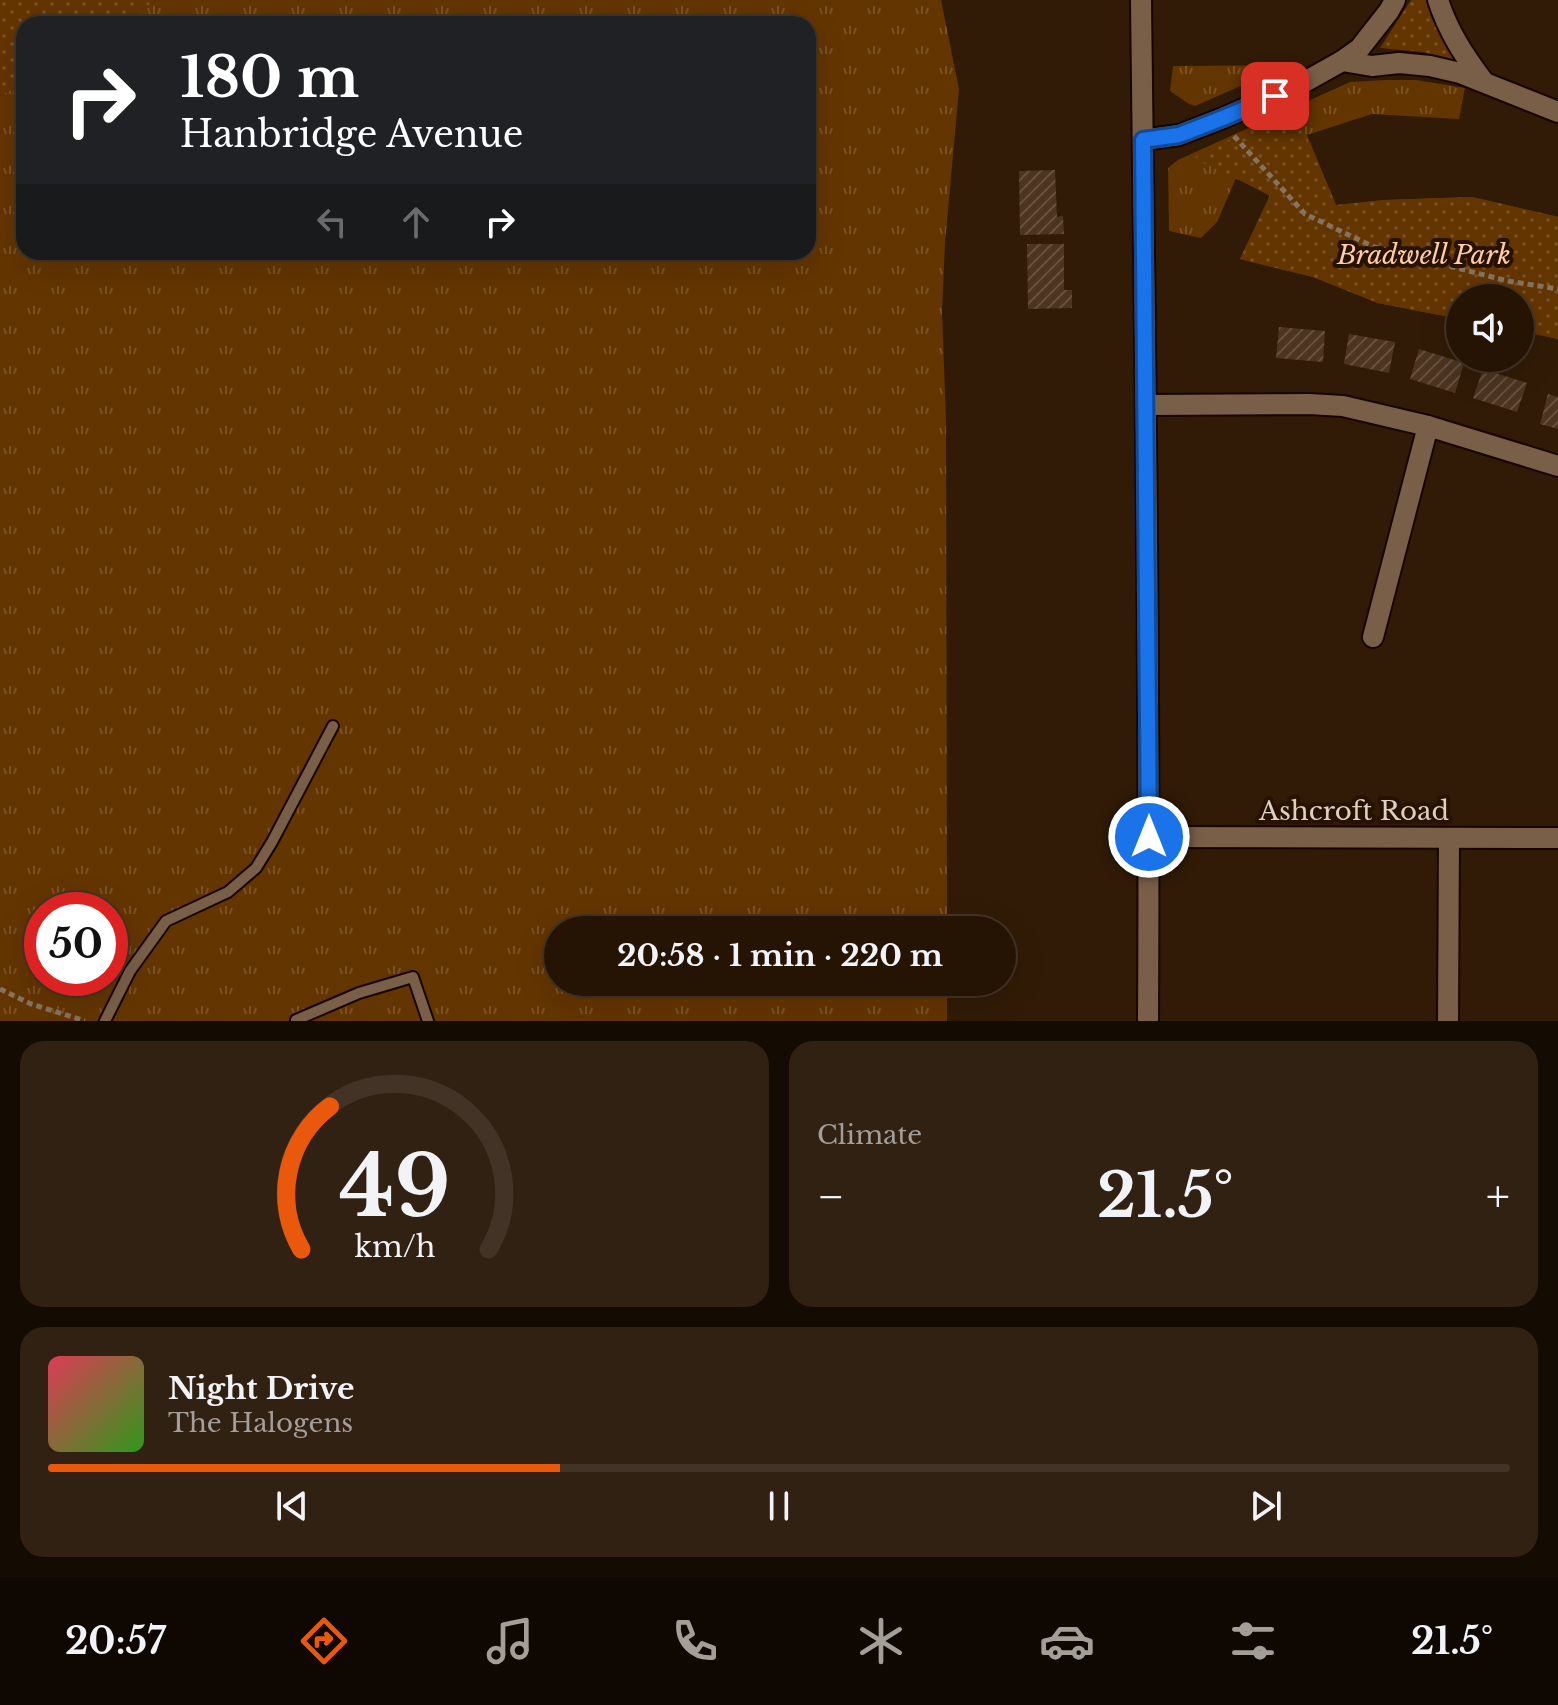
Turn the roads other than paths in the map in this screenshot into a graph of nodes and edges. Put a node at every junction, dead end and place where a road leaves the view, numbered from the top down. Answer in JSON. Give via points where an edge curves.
{"nodes":[{"id":1,"x":1141,"y":0,"type":"edge"},
{"id":2,"x":1395,"y":0,"type":"edge"},
{"id":3,"x":1438,"y":0,"type":"edge"},
{"id":4,"x":1342,"y":61,"type":"junction"},
{"id":5,"x":1484,"y":82,"type":"junction"},
{"id":6,"x":1558,"y":112,"type":"edge"},
{"id":7,"x":1143,"y":140,"type":"junction"},
{"id":8,"x":1147,"y":405,"type":"junction"},
{"id":9,"x":1428,"y":426,"type":"junction"},
{"id":10,"x":1558,"y":466,"type":"edge"},
{"id":11,"x":1373,"y":637,"type":"dead end"},
{"id":12,"x":333,"y":726,"type":"dead end"},
{"id":13,"x":1149,"y":837,"type":"junction"},
{"id":14,"x":1449,"y":838,"type":"junction"},
{"id":15,"x":1558,"y":838,"type":"edge"},
{"id":16,"x":296,"y":1020,"type":"edge"},
{"id":17,"x":105,"y":1021,"type":"edge"},
{"id":18,"x":428,"y":1021,"type":"edge"},
{"id":19,"x":1148,"y":1021,"type":"edge"},
{"id":20,"x":1448,"y":1021,"type":"edge"}],
"edges":[{"from":1,"to":7,"type":"street"},
{"from":2,"to":4,"type":"street","via":[[1360,48]]},
{"from":3,"to":5,"type":"street","via":[[1458,46]]},
{"from":4,"to":5,"type":"street","via":[[1430,66]]},
{"from":4,"to":7,"type":"street","via":[[1223,118],[1179,135]]},
{"from":5,"to":6,"type":"street"},
{"from":7,"to":8,"type":"street"},
{"from":8,"to":9,"type":"street","via":[[1343,406]]},
{"from":8,"to":13,"type":"street"},
{"from":9,"to":10,"type":"street"},
{"from":9,"to":11,"type":"street"},
{"from":12,"to":17,"type":"lane","via":[[256,868],[228,892],[166,921],[130,971]]},
{"from":13,"to":14,"type":"street","name":"Ashcroft Road"},
{"from":13,"to":19,"type":"street"},
{"from":14,"to":15,"type":"street","name":"Ashcroft Road"},
{"from":14,"to":20,"type":"street"},
{"from":16,"to":18,"type":"lane","via":[[413,977]]}]}
